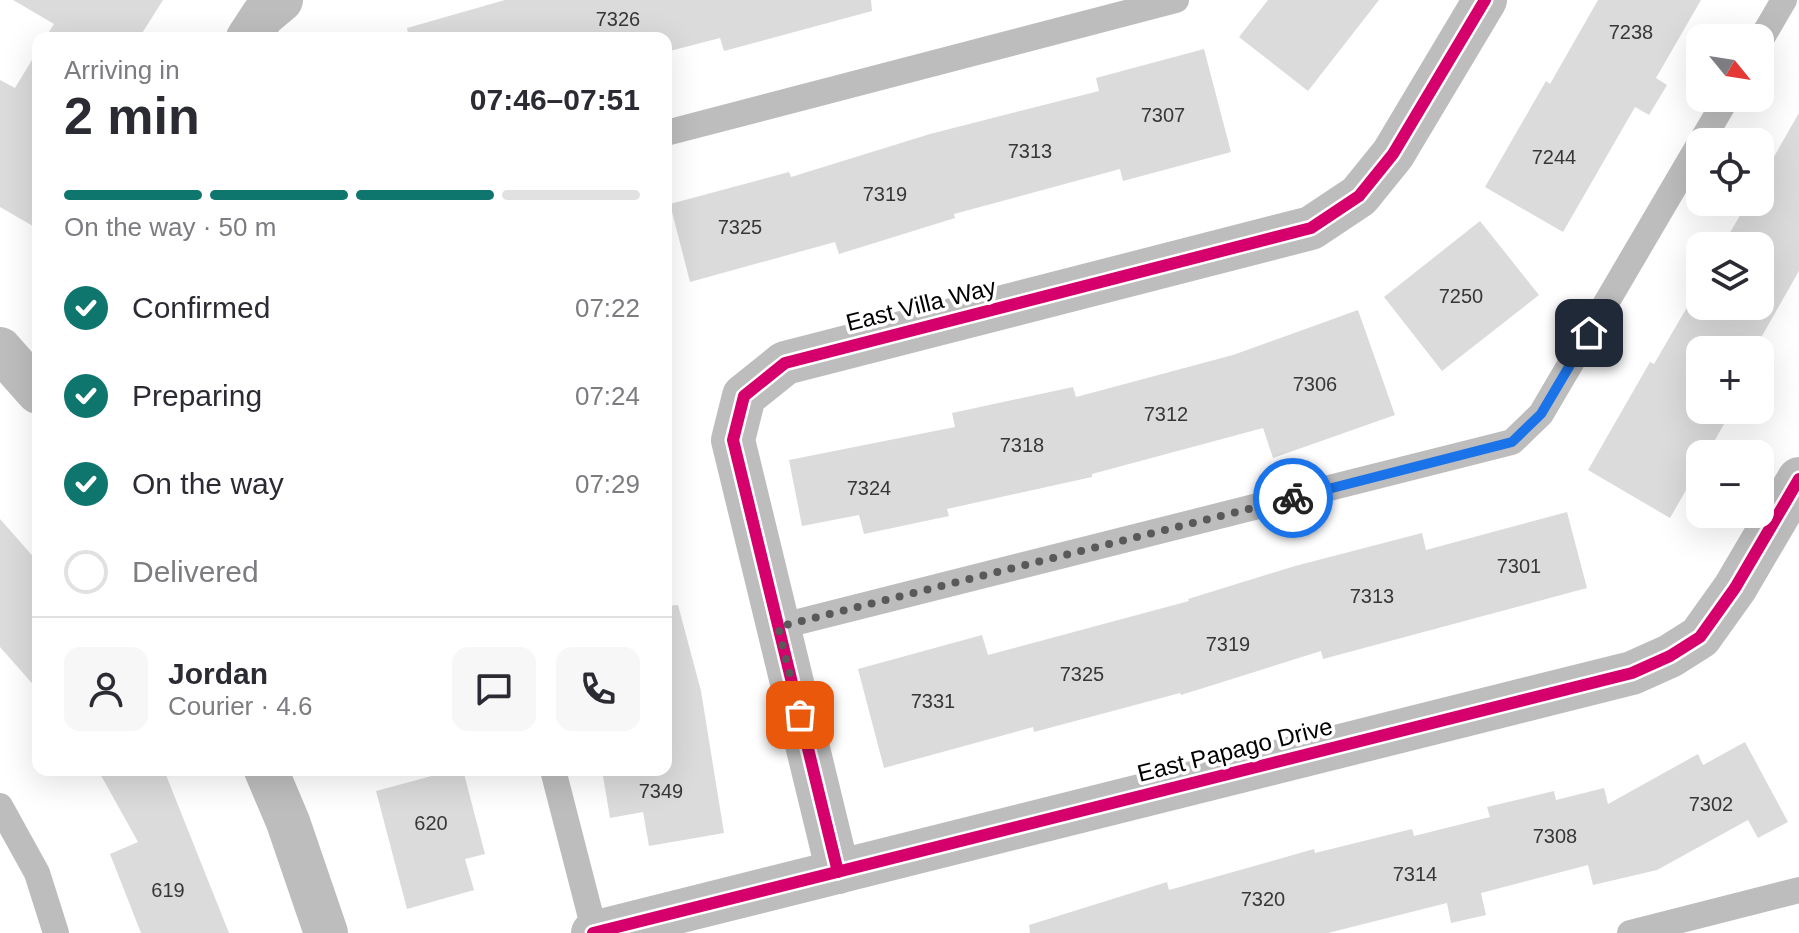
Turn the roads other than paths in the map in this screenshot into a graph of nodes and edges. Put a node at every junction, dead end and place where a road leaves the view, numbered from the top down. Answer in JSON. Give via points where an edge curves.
{"nodes":[{"id":1,"x":281,"y":0,"type":"edge"},
{"id":2,"x":1176,"y":0,"type":"edge"},
{"id":3,"x":1485,"y":0,"type":"edge"},
{"id":4,"x":1784,"y":0,"type":"edge"},
{"id":5,"x":1770,"y":24,"type":"edge"},
{"id":6,"x":252,"y":32,"type":"edge"},
{"id":7,"x":672,"y":131,"type":"edge"},
{"id":8,"x":1686,"y":167,"type":"edge"},
{"id":9,"x":0,"y":349,"type":"edge"},
{"id":10,"x":32,"y":380,"type":"edge"},
{"id":11,"x":1799,"y":479,"type":"edge"},
{"id":12,"x":778,"y":627,"type":"junction"},
{"id":13,"x":269,"y":776,"type":"edge"},
{"id":14,"x":555,"y":776,"type":"edge"},
{"id":15,"x":0,"y":806,"type":"edge"},
{"id":16,"x":838,"y":872,"type":"junction"},
{"id":17,"x":1799,"y":890,"type":"edge"},
{"id":18,"x":56,"y":933,"type":"edge"},
{"id":19,"x":326,"y":933,"type":"edge"},
{"id":20,"x":594,"y":933,"type":"edge"},
{"id":21,"x":1630,"y":933,"type":"edge"}],
"edges":[{"from":1,"to":6,"type":"street"},
{"from":2,"to":7,"type":"lane"},
{"from":3,"to":12,"type":"street","name":"East Villa Way","via":[[1393,154],[1359,196],[1311,228],[785,363],[744,396],[733,440]]},
{"from":4,"to":5,"type":"lane"},
{"from":8,"to":12,"type":"lane","via":[[1541,414],[1512,442]]},
{"from":9,"to":10,"type":"street"},
{"from":11,"to":16,"type":"street","name":"East Papago Drive","via":[[1700,637],[1632,673]]},
{"from":12,"to":16,"type":"street","name":"East Villa Way"},
{"from":13,"to":19,"type":"street"},
{"from":14,"to":20,"type":"lane"},
{"from":15,"to":18,"type":"lane","via":[[37,873]]},
{"from":16,"to":20,"type":"street","name":"East Papago Drive"},
{"from":17,"to":21,"type":"lane"}]}
